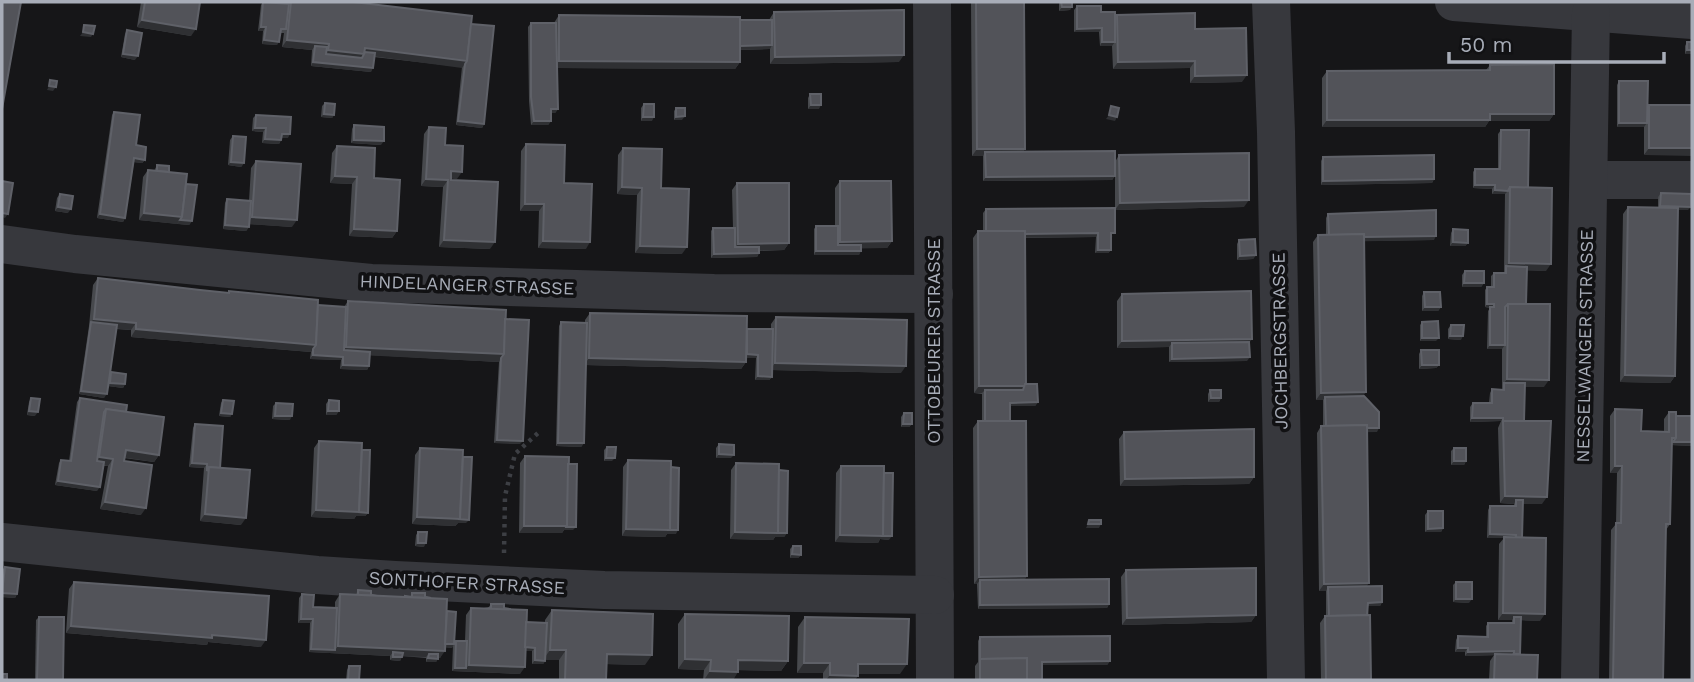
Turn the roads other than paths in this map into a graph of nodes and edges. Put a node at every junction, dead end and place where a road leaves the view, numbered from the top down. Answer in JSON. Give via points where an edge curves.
{"nodes":[{"id":1,"x":932,"y":2,"type":"edge"},
{"id":2,"x":1271,"y":2,"type":"edge"},
{"id":3,"x":1454,"y":2,"type":"edge"},
{"id":4,"x":1591,"y":13,"type":"junction"},
{"id":5,"x":1692,"y":20,"type":"edge"},
{"id":6,"x":1589,"y":180,"type":"junction"},
{"id":7,"x":1692,"y":180,"type":"edge"},
{"id":8,"x":2,"y":244,"type":"edge"},
{"id":9,"x":934,"y":294,"type":"junction"},
{"id":10,"x":2,"y":542,"type":"edge"},
{"id":11,"x":935,"y":595,"type":"junction"},
{"id":12,"x":935,"y":680,"type":"edge"},
{"id":13,"x":1286,"y":680,"type":"edge"},
{"id":14,"x":1580,"y":680,"type":"edge"}],
"edges":[{"from":1,"to":9,"type":"street","name":"OTTOBEURER STRASSE"},
{"from":2,"to":13,"type":"street","name":"JOCHBERGSTRASSE"},
{"from":3,"to":4,"type":"street"},
{"from":4,"to":5,"type":"street"},
{"from":4,"to":6,"type":"street","name":"NESSELWANGER STRASSE"},
{"from":6,"to":7,"type":"street"},
{"from":6,"to":14,"type":"street","name":"NESSELWANGER STRASSE"},
{"from":8,"to":9,"type":"street","name":"HINDELANGER STRASSE","via":[[371,282],[714,293]]},
{"from":9,"to":11,"type":"street","name":"OTTOBEURER STRASSE"},
{"from":10,"to":11,"type":"street","name":"SONTHOFER STRASSE","via":[[317,575],[502,586]]},
{"from":11,"to":12,"type":"street","name":"OTTOBEURER STRASSE"}]}
